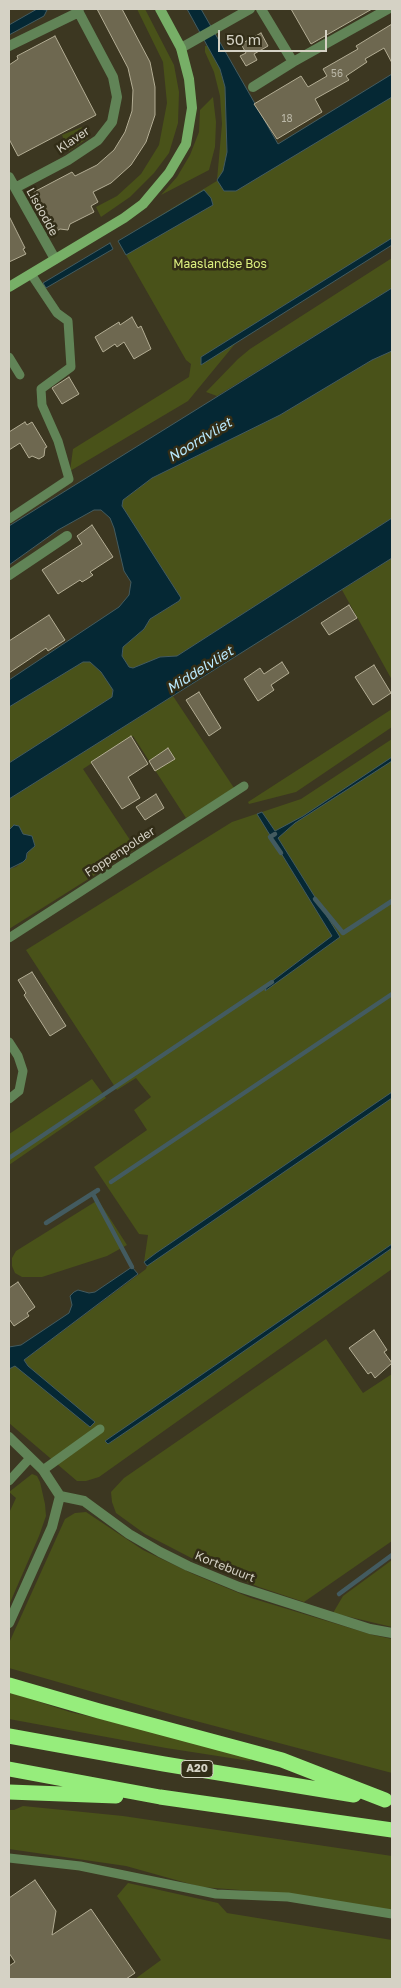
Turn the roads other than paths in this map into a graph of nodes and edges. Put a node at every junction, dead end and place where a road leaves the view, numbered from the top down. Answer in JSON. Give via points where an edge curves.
{"nodes":[{"id":1,"x":160,"y":9,"type":"edge"},
{"id":2,"x":250,"y":9,"type":"edge"},
{"id":3,"x":262,"y":9,"type":"edge"},
{"id":4,"x":388,"y":9,"type":"edge"},
{"id":5,"x":78,"y":10,"type":"edge"},
{"id":6,"x":9,"y":46,"type":"edge"},
{"id":7,"x":181,"y":48,"type":"junction"},
{"id":8,"x":293,"y":62,"type":"junction"},
{"id":9,"x":253,"y":87,"type":"dead end"},
{"id":10,"x":9,"y":177,"type":"edge"},
{"id":11,"x":15,"y":188,"type":"junction"},
{"id":12,"x":54,"y":259,"type":"junction"},
{"id":13,"x":32,"y":274,"type":"junction"},
{"id":14,"x":9,"y":287,"type":"edge"},
{"id":15,"x":9,"y":357,"type":"edge"},
{"id":16,"x":20,"y":375,"type":"dead end"},
{"id":17,"x":9,"y":519,"type":"edge"},
{"id":18,"x":67,"y":536,"type":"dead end"},
{"id":19,"x":9,"y":575,"type":"edge"},
{"id":20,"x":244,"y":786,"type":"dead end"},
{"id":21,"x":9,"y":938,"type":"edge"},
{"id":22,"x":9,"y":1042,"type":"edge"},
{"id":23,"x":9,"y":1099,"type":"edge"},
{"id":24,"x":100,"y":1429,"type":"dead end"},
{"id":25,"x":9,"y":1437,"type":"edge"},
{"id":26,"x":30,"y":1458,"type":"junction"},
{"id":27,"x":43,"y":1470,"type":"junction"},
{"id":28,"x":9,"y":1481,"type":"edge"},
{"id":29,"x":60,"y":1496,"type":"junction"},
{"id":30,"x":9,"y":1623,"type":"edge"},
{"id":31,"x":392,"y":1633,"type":"edge"},
{"id":32,"x":9,"y":1685,"type":"edge"},
{"id":33,"x":9,"y":1736,"type":"edge"},
{"id":34,"x":9,"y":1769,"type":"edge"},
{"id":35,"x":9,"y":1792,"type":"edge"},
{"id":36,"x":160,"y":1797,"type":"junction"},
{"id":37,"x":389,"y":1800,"type":"edge"},
{"id":38,"x":392,"y":1830,"type":"edge"},
{"id":39,"x":9,"y":1858,"type":"edge"},
{"id":40,"x":392,"y":1914,"type":"edge"}],
"edges":[{"from":1,"to":7,"type":"street"},
{"from":2,"to":7,"type":"street"},
{"from":3,"to":8,"type":"street"},
{"from":4,"to":8,"type":"street"},
{"from":5,"to":6,"type":"street"},
{"from":5,"to":11,"type":"street","name":"Klaver","via":[[113,76],[117,97],[112,122],[98,140]]},
{"from":7,"to":12,"type":"street","via":[[192,108],[186,144],[169,173],[143,204]]},
{"from":8,"to":9,"type":"street"},
{"from":10,"to":11,"type":"street","name":"Lisdodde"},
{"from":11,"to":12,"type":"street","name":"Lisdodde"},
{"from":12,"to":13,"type":"street"},
{"from":13,"to":14,"type":"street"},
{"from":13,"to":17,"type":"lane","via":[[57,313],[68,321],[72,367],[41,389],[42,405],[58,441],[69,479]]},
{"from":15,"to":16,"type":"lane"},
{"from":18,"to":19,"type":"street"},
{"from":20,"to":21,"type":"lane","name":"Foppenpolder"},
{"from":22,"to":23,"type":"lane","via":[[23,1071],[19,1091]]},
{"from":24,"to":27,"type":"lane"},
{"from":25,"to":26,"type":"street"},
{"from":26,"to":27,"type":"street"},
{"from":26,"to":28,"type":"lane"},
{"from":27,"to":29,"type":"street"},
{"from":29,"to":30,"type":"street","via":[[52,1527]]},
{"from":29,"to":31,"type":"street","name":"Kortebuurt","via":[[84,1501],[129,1534],[188,1566],[312,1611]]},
{"from":32,"to":37,"type":"highway","number":"A20","via":[[282,1760]]},
{"from":33,"to":37,"type":"highway","number":"A20"},
{"from":34,"to":36,"type":"highway"},
{"from":35,"to":36,"type":"highway"},
{"from":36,"to":38,"type":"highway"},
{"from":39,"to":40,"type":"lane","via":[[80,1866],[216,1894],[288,1897]]}]}
